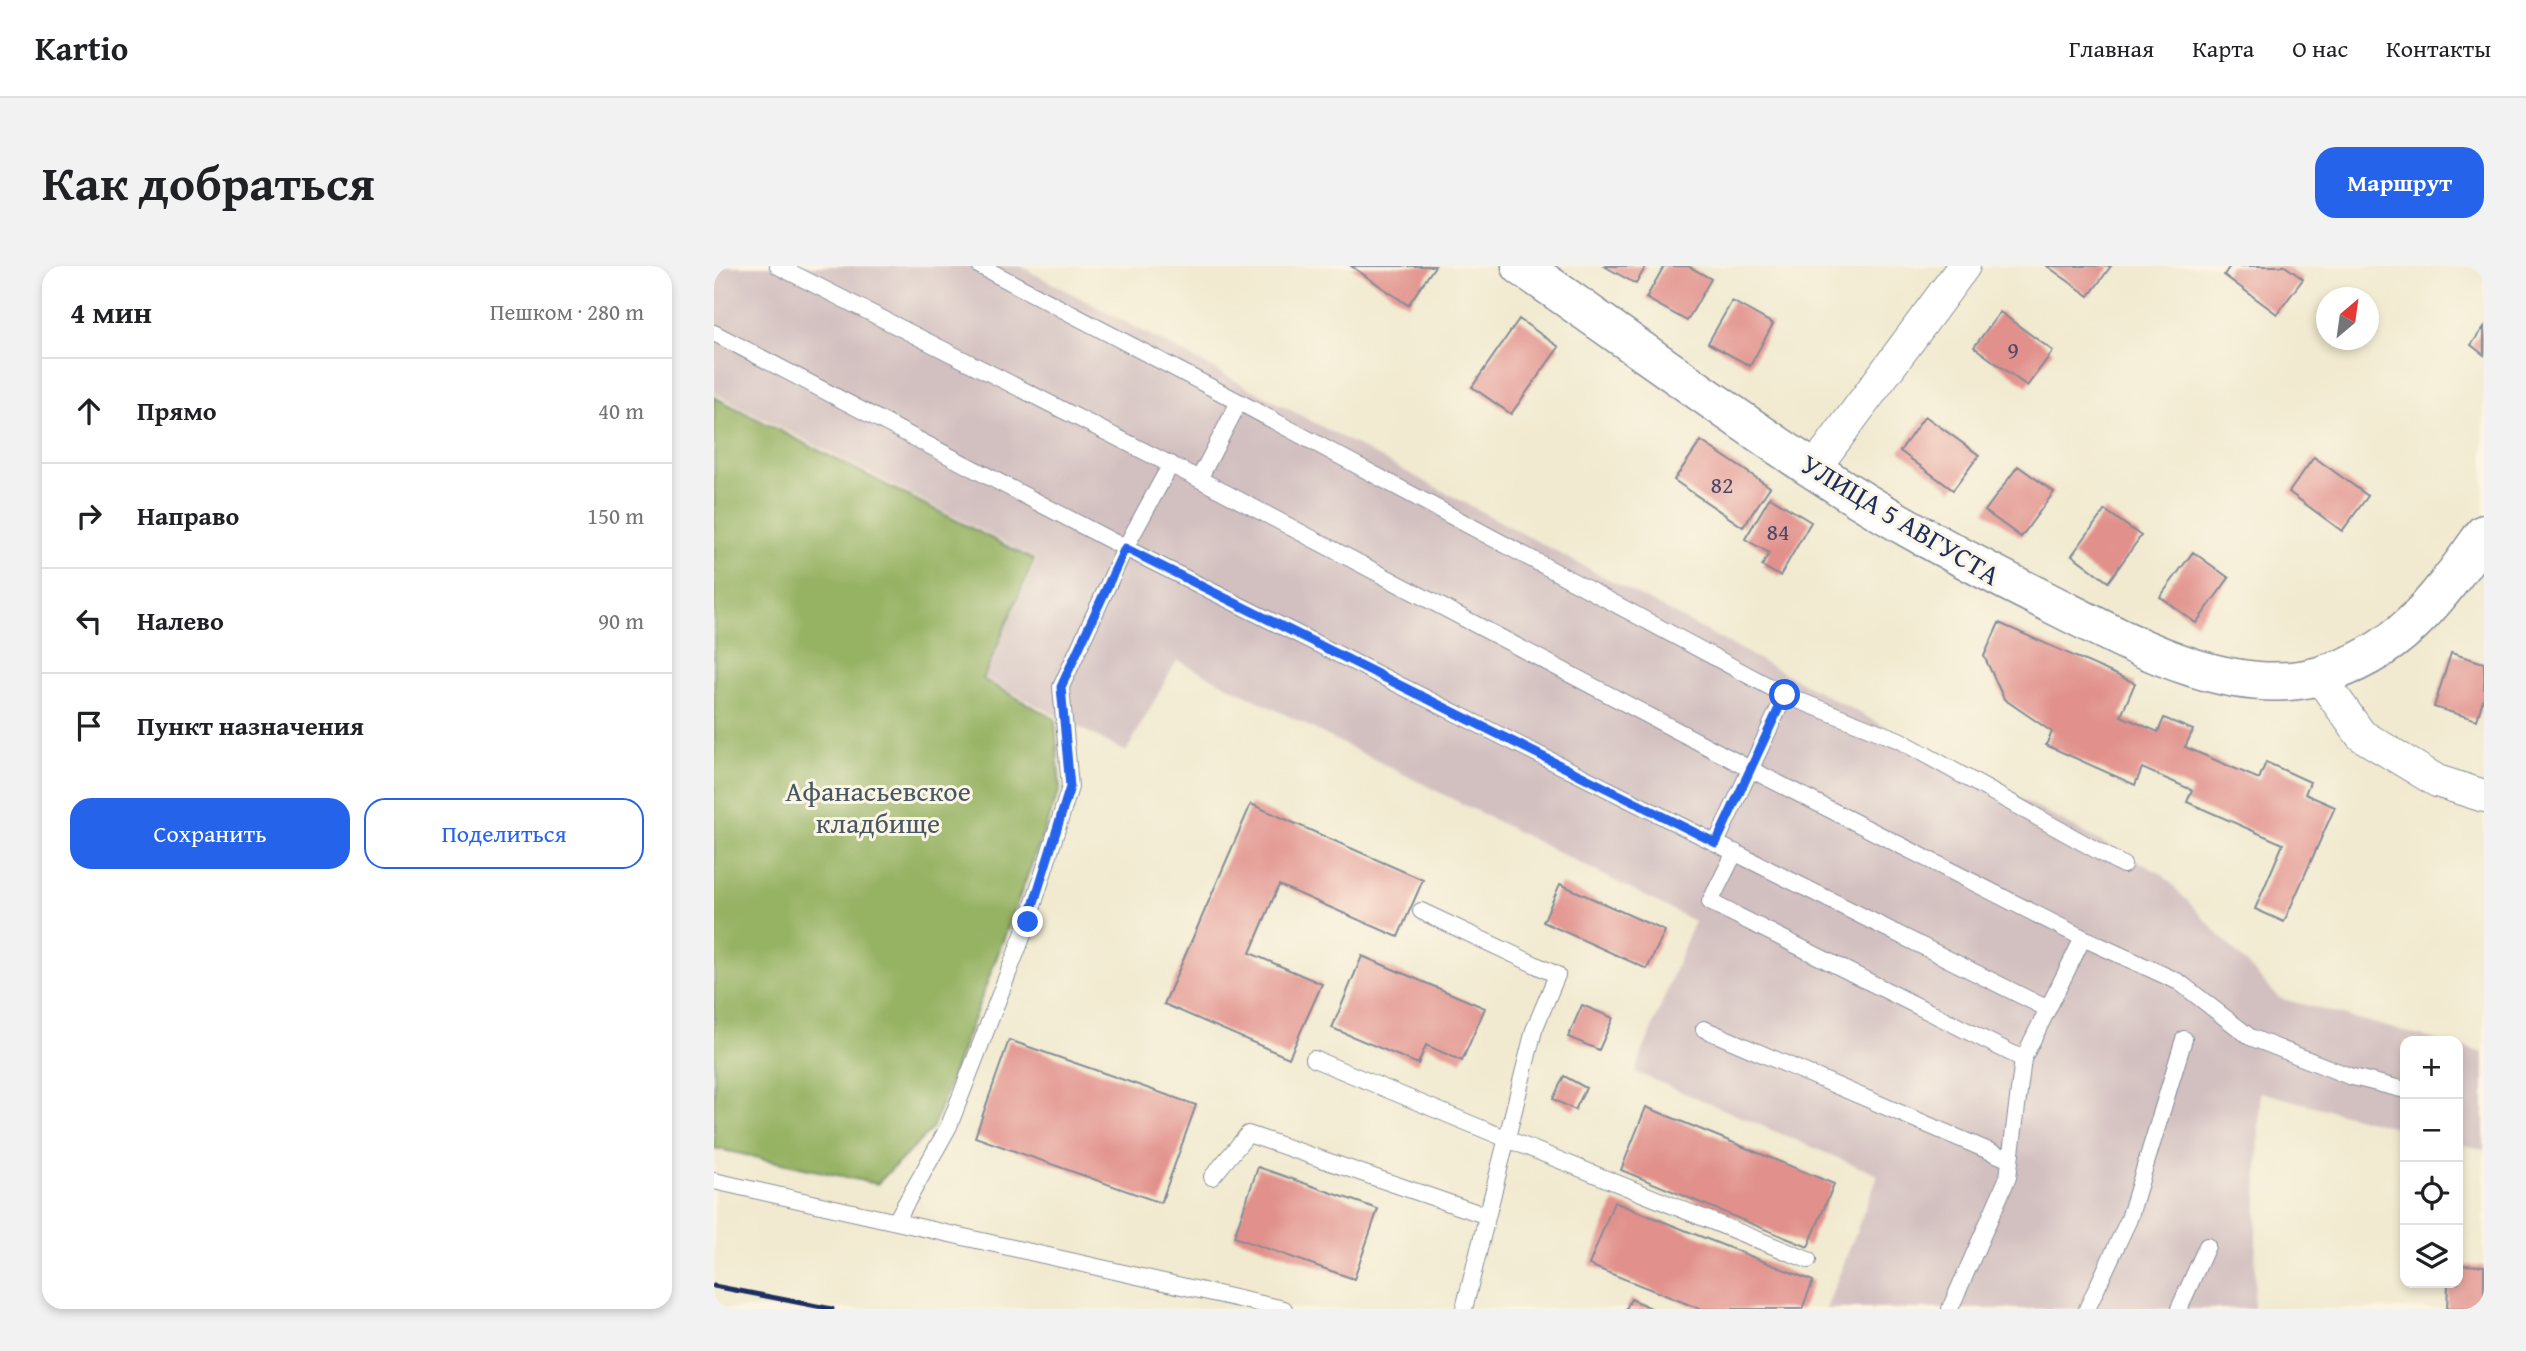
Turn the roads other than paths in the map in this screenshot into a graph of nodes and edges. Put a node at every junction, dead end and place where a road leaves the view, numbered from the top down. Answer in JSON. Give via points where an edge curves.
{"nodes":[{"id":1,"x":778,"y":266,"type":"edge"},
{"id":2,"x":980,"y":266,"type":"edge"},
{"id":3,"x":1521,"y":266,"type":"edge"},
{"id":4,"x":1964,"y":266,"type":"edge"},
{"id":5,"x":714,"y":333,"type":"edge"},
{"id":6,"x":1239,"y":402,"type":"junction"},
{"id":7,"x":1171,"y":464,"type":"junction"},
{"id":8,"x":1814,"y":470,"type":"junction"},
{"id":9,"x":1199,"y":479,"type":"junction"},
{"id":10,"x":2484,"y":534,"type":"edge"},
{"id":11,"x":1125,"y":548,"type":"junction"},
{"id":12,"x":2319,"y":676,"type":"junction"},
{"id":13,"x":1785,"y":695,"type":"junction"},
{"id":14,"x":1752,"y":770,"type":"junction"},
{"id":15,"x":2484,"y":796,"type":"edge"},
{"id":16,"x":1716,"y":843,"type":"junction"},
{"id":17,"x":1735,"y":852,"type":"junction"},
{"id":18,"x":2123,"y":865,"type":"dead end"},
{"id":19,"x":1421,"y":911,"type":"dead end"},
{"id":20,"x":2083,"y":938,"type":"junction"},
{"id":21,"x":2048,"y":1009,"type":"junction"},
{"id":22,"x":1704,"y":1029,"type":"dead end"},
{"id":23,"x":2184,"y":1040,"type":"dead end"},
{"id":24,"x":1314,"y":1059,"type":"dead end"},
{"id":25,"x":2023,"y":1059,"type":"junction"},
{"id":26,"x":2400,"y":1089,"type":"edge"},
{"id":27,"x":1507,"y":1139,"type":"junction"},
{"id":28,"x":2010,"y":1160,"type":"junction"},
{"id":29,"x":1212,"y":1177,"type":"dead end"},
{"id":30,"x":714,"y":1181,"type":"edge"},
{"id":31,"x":1487,"y":1216,"type":"junction"},
{"id":32,"x":896,"y":1221,"type":"junction"},
{"id":33,"x":2207,"y":1246,"type":"dead end"},
{"id":34,"x":1808,"y":1260,"type":"dead end"},
{"id":35,"x":1284,"y":1309,"type":"edge"},
{"id":36,"x":1464,"y":1309,"type":"edge"},
{"id":37,"x":1950,"y":1309,"type":"edge"},
{"id":38,"x":2087,"y":1309,"type":"edge"},
{"id":39,"x":2179,"y":1309,"type":"edge"}],
"edges":[{"from":1,"to":7,"type":"lane"},
{"from":2,"to":6,"type":"lane"},
{"from":3,"to":8,"type":"main road","name":"УЛИЦА 5 АВГУСТА"},
{"from":4,"to":8,"type":"street"},
{"from":5,"to":11,"type":"lane"},
{"from":6,"to":9,"type":"lane"},
{"from":6,"to":13,"type":"lane"},
{"from":7,"to":9,"type":"lane"},
{"from":7,"to":11,"type":"lane"},
{"from":8,"to":12,"type":"main road","name":"УЛИЦА 5 АВГУСТА","via":[[1970,563],[2118,638],[2177,662],[2239,678],[2273,681]]},
{"from":9,"to":14,"type":"lane"},
{"from":10,"to":12,"type":"main road","name":"УЛИЦА 5 АВГУСТА","via":[[2437,600],[2407,630],[2370,656]]},
{"from":11,"to":16,"type":"lane"},
{"from":11,"to":32,"type":"lane","via":[[1061,687],[1070,787],[1028,922],[949,1126]]},
{"from":12,"to":15,"type":"street","via":[[2361,735],[2437,780]]},
{"from":13,"to":14,"type":"lane"},
{"from":13,"to":18,"type":"lane","via":[[1899,740]]},
{"from":14,"to":16,"type":"lane"},
{"from":14,"to":20,"type":"lane"},
{"from":16,"to":17,"type":"lane"},
{"from":17,"to":21,"type":"lane"},
{"from":17,"to":25,"type":"lane","via":[[1710,902]]},
{"from":19,"to":27,"type":"lane","via":[[1557,975],[1534,1030]]},
{"from":20,"to":21,"type":"lane"},
{"from":20,"to":26,"type":"lane","via":[[2179,982],[2250,1037],[2349,1076]]},
{"from":21,"to":25,"type":"lane"},
{"from":22,"to":28,"type":"lane"},
{"from":23,"to":38,"type":"lane","via":[[2129,1219]]},
{"from":24,"to":27,"type":"lane"},
{"from":25,"to":28,"type":"lane"},
{"from":27,"to":31,"type":"lane"},
{"from":27,"to":34,"type":"lane"},
{"from":28,"to":37,"type":"lane","via":[[2008,1177]]},
{"from":29,"to":31,"type":"lane","via":[[1248,1134]]},
{"from":30,"to":32,"type":"lane"},
{"from":31,"to":36,"type":"lane"},
{"from":32,"to":35,"type":"lane"},
{"from":33,"to":39,"type":"lane"}]}
